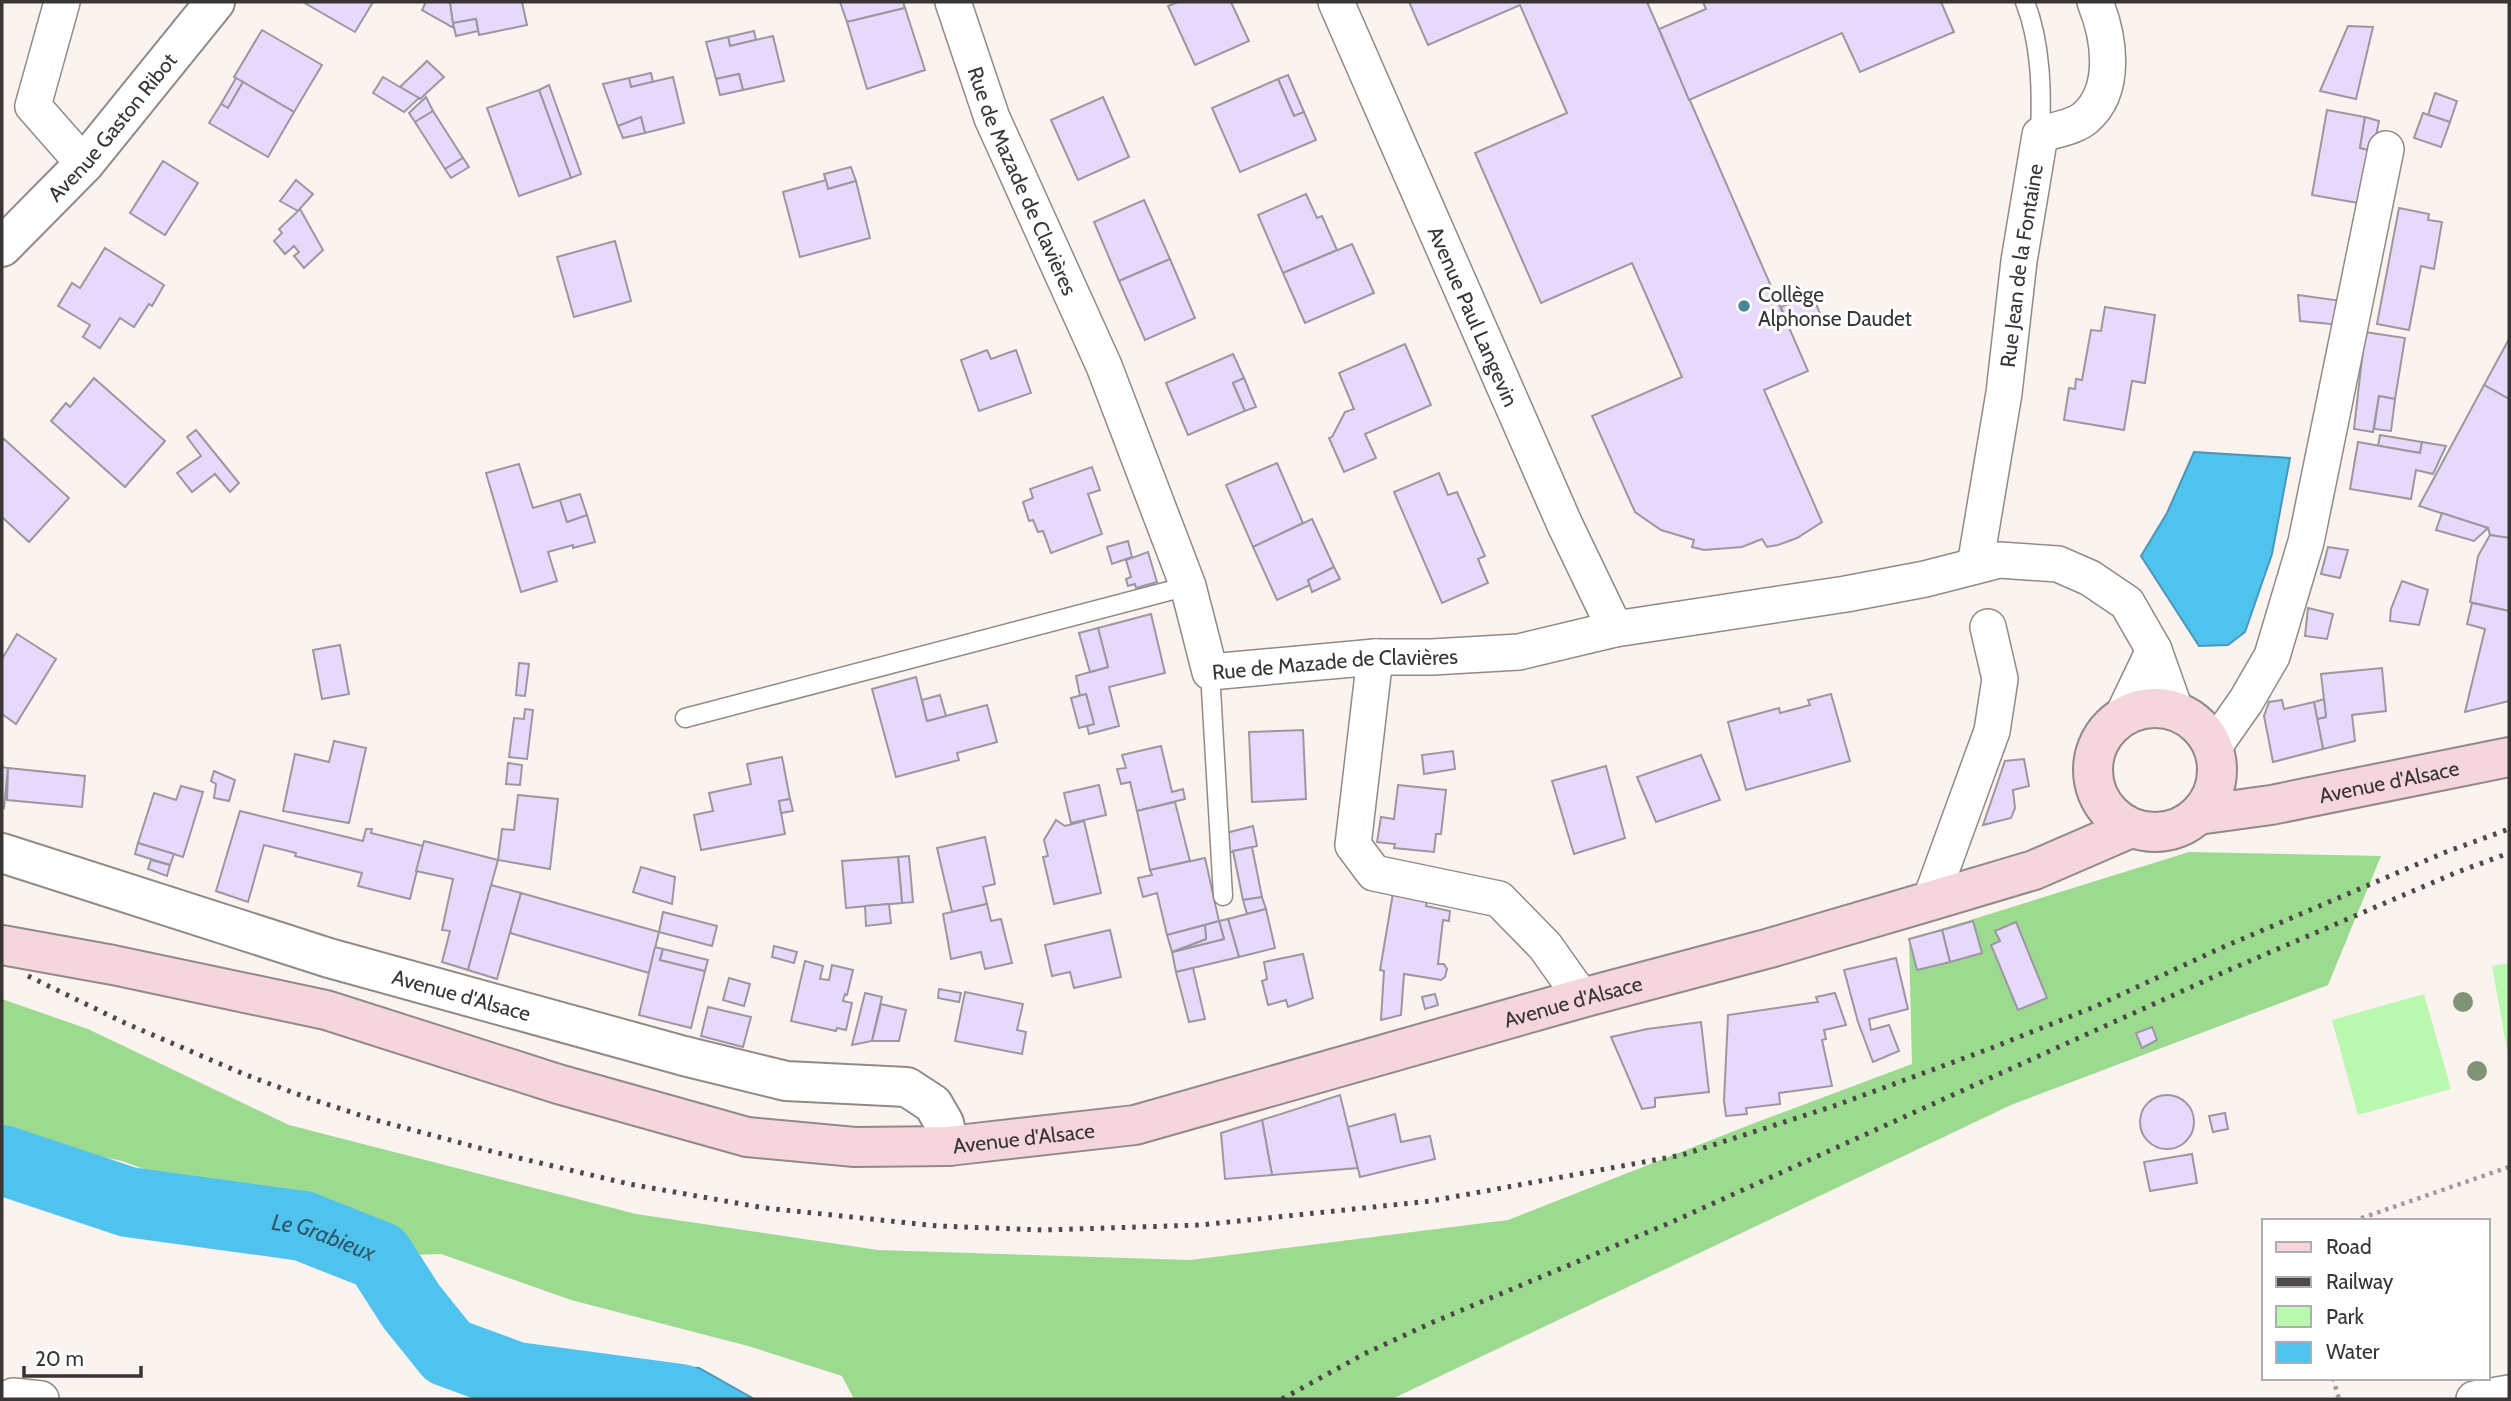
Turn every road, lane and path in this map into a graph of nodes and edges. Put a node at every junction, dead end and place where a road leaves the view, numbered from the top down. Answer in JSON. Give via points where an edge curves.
{"nodes":[{"id":1,"x":62,"y":2,"type":"edge"},
{"id":2,"x":215,"y":2,"type":"edge"},
{"id":3,"x":953,"y":2,"type":"edge"},
{"id":4,"x":1336,"y":2,"type":"edge"},
{"id":5,"x":2025,"y":2,"type":"edge"},
{"id":6,"x":2095,"y":2,"type":"edge"},
{"id":7,"x":2040,"y":135,"type":"junction"},
{"id":8,"x":2386,"y":149,"type":"dead end"},
{"id":9,"x":84,"y":164,"type":"junction"},
{"id":10,"x":2,"y":247,"type":"edge"},
{"id":11,"x":1987,"y":563,"type":"junction"},
{"id":12,"x":1188,"y":586,"type":"junction"},
{"id":13,"x":1988,"y":627,"type":"dead end"},
{"id":14,"x":1615,"y":629,"type":"junction"},
{"id":15,"x":2154,"y":650,"type":"junction"},
{"id":16,"x":1375,"y":657,"type":"junction"},
{"id":17,"x":1210,"y":672,"type":"junction"},
{"id":18,"x":2122,"y":717,"type":"junction"},
{"id":19,"x":685,"y":718,"type":"dead end"},
{"id":20,"x":2199,"y":737,"type":"junction"},
{"id":21,"x":2509,"y":757,"type":"edge"},
{"id":22,"x":2095,"y":785,"type":"junction"},
{"id":23,"x":2271,"y":805,"type":"junction"},
{"id":24,"x":2198,"y":815,"type":"junction"},
{"id":25,"x":2131,"y":828,"type":"junction"},
{"id":26,"x":2075,"y":851,"type":"junction"},
{"id":27,"x":2,"y":853,"type":"edge"},
{"id":28,"x":1223,"y":895,"type":"dead end"},
{"id":29,"x":1930,"y":901,"type":"junction"},
{"id":30,"x":2,"y":945,"type":"edge"},
{"id":31,"x":1582,"y":998,"type":"junction"},
{"id":32,"x":949,"y":1146,"type":"junction"},
{"id":33,"x":2509,"y":1167,"type":"edge"},
{"id":34,"x":2359,"y":1219,"type":"edge"},
{"id":35,"x":2334,"y":1380,"type":"edge"},
{"id":36,"x":2509,"y":1393,"type":"edge"},
{"id":37,"x":2339,"y":1399,"type":"edge"},
{"id":38,"x":2473,"y":1399,"type":"edge"}],
"edges":[{"from":1,"to":9,"type":"street","via":[[33,106]]},
{"from":2,"to":9,"type":"street","name":"Avenue Gaston Ribot"},
{"from":3,"to":12,"type":"street","name":"Rue de Mazade de Clavières","via":[[992,118],[1104,366]]},
{"from":4,"to":14,"type":"street","name":"Avenue Paul Langevin","via":[[1559,513]]},
{"from":5,"to":7,"type":"lane","via":[[2032,19],[2042,97]]},
{"from":6,"to":7,"type":"street","name":"Rue Jean de la Fontaine","via":[[2105,25],[2108,66],[2101,100],[2084,120]]},
{"from":7,"to":11,"type":"street","name":"Rue Jean de la Fontaine","via":[[2019,261]]},
{"from":8,"to":20,"type":"street","via":[[2306,542],[2272,656],[2246,701]]},
{"from":9,"to":10,"type":"street","name":"Avenue Gaston Ribot"},
{"from":11,"to":14,"type":"street","name":"Rue de Mazade de Clavières","via":[[1846,594]]},
{"from":11,"to":15,"type":"street","name":"Rue de Mazade de Clavières","via":[[2058,564],[2090,578],[2127,603]]},
{"from":12,"to":17,"type":"street","name":"Rue de Mazade de Clavières"},
{"from":12,"to":19,"type":"lane"},
{"from":13,"to":29,"type":"street","via":[[2000,680],[1992,731]]},
{"from":14,"to":16,"type":"street","name":"Rue de Mazade de Clavières","via":[[1519,652]]},
{"from":15,"to":18,"type":"street"},
{"from":15,"to":20,"type":"street","name":"Rue de Mazade de Clavières"},
{"from":16,"to":17,"type":"street","name":"Rue de Mazade de Clavières"},
{"from":16,"to":31,"type":"street","via":[[1353,845],[1374,873],[1499,899],[1545,946]]},
{"from":17,"to":28,"type":"lane"},
{"from":18,"to":20,"type":"main road","via":[[2158,708]]},
{"from":18,"to":22,"type":"main road","via":[[2097,747]]},
{"from":20,"to":23,"type":"main road"},
{"from":20,"to":24,"type":"main road","via":[[2212,792]]},
{"from":21,"to":23,"type":"main road","name":"Avenue d'Alsace"},
{"from":22,"to":25,"type":"main road","via":[[2102,803]]},
{"from":22,"to":26,"type":"main road"},
{"from":23,"to":24,"type":"main road","name":"Avenue d'Alsace"},
{"from":24,"to":25,"type":"main road","name":"Avenue d'Alsace","via":[[2167,831]]},
{"from":25,"to":26,"type":"main road","name":"Avenue d'Alsace"},
{"from":26,"to":29,"type":"main road","name":"Avenue d'Alsace","via":[[2035,870]]},
{"from":27,"to":32,"type":"street","name":"Avenue d'Alsace","via":[[329,958],[684,1056],[786,1081],[907,1087],[933,1104],[944,1123]]},
{"from":29,"to":31,"type":"main road","name":"Avenue d'Alsace"},
{"from":30,"to":32,"type":"main road","via":[[326,1010],[558,1084],[747,1137],[855,1147]]},
{"from":31,"to":32,"type":"main road","name":"Avenue d'Alsace","via":[[1135,1125]]},
{"from":33,"to":34,"type":"path"},
{"from":35,"to":37,"type":"path"},
{"from":36,"to":38,"type":"street"}]}
